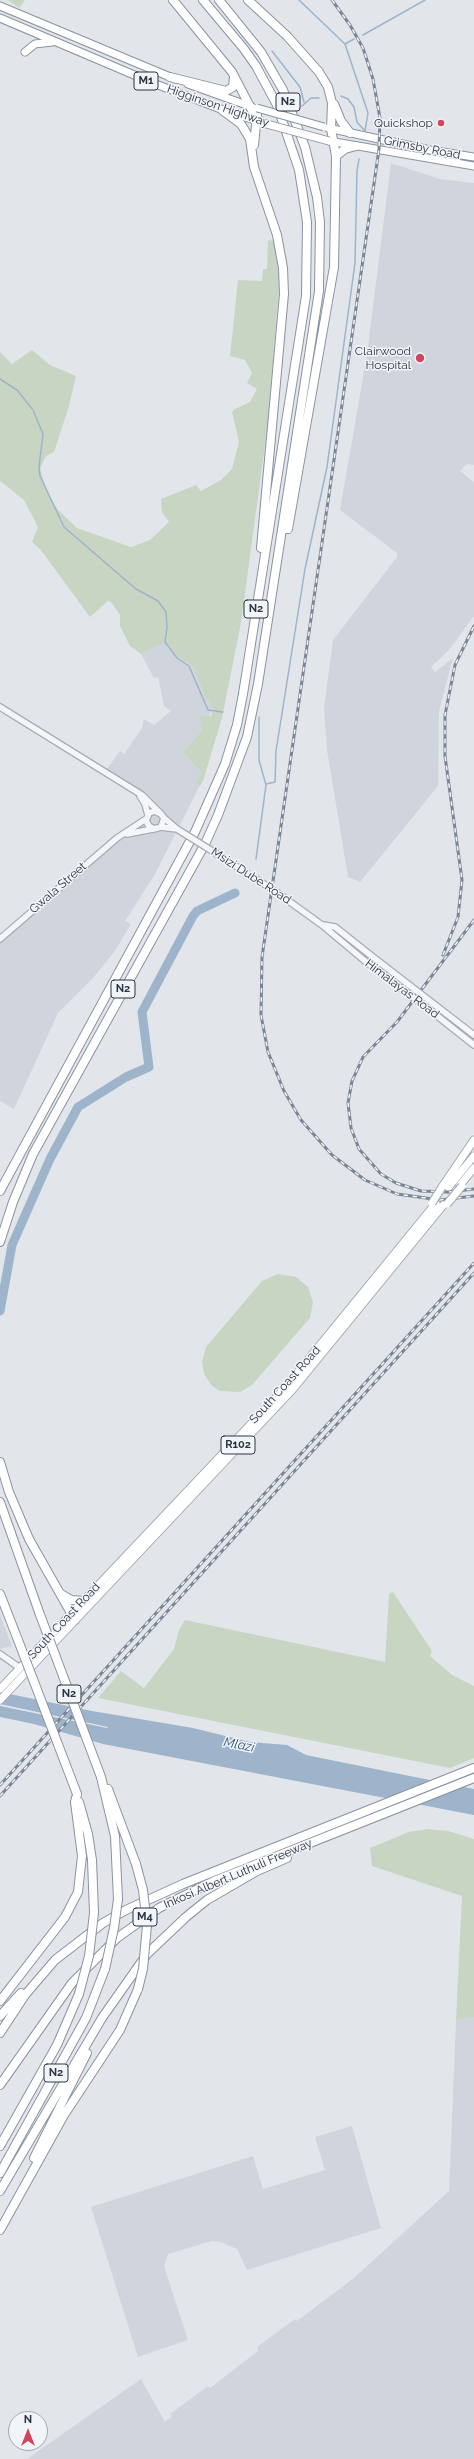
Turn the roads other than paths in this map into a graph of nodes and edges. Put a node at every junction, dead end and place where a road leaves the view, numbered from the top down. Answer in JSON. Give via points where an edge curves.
{"nodes":[{"id":1,"x":173,"y":0,"type":"edge"},
{"id":2,"x":203,"y":0,"type":"edge"},
{"id":3,"x":219,"y":0,"type":"edge"},
{"id":4,"x":248,"y":0,"type":"edge"},
{"id":5,"x":0,"y":6,"type":"edge"},
{"id":6,"x":0,"y":18,"type":"edge"},
{"id":7,"x":54,"y":42,"type":"junction"},
{"id":8,"x":25,"y":52,"type":"dead end"},
{"id":9,"x":234,"y":75,"type":"junction"},
{"id":10,"x":170,"y":77,"type":"junction"},
{"id":11,"x":331,"y":97,"type":"junction"},
{"id":12,"x":256,"y":108,"type":"junction"},
{"id":13,"x":222,"y":110,"type":"junction"},
{"id":14,"x":258,"y":120,"type":"junction"},
{"id":15,"x":328,"y":128,"type":"junction"},
{"id":16,"x":350,"y":133,"type":"junction"},
{"id":17,"x":332,"y":141,"type":"junction"},
{"id":18,"x":356,"y":146,"type":"junction"},
{"id":19,"x":336,"y":156,"type":"junction"},
{"id":20,"x":474,"y":157,"type":"edge"},
{"id":21,"x":253,"y":159,"type":"junction"},
{"id":22,"x":474,"y":166,"type":"edge"},
{"id":23,"x":273,"y":590,"type":"junction"},
{"id":24,"x":253,"y":627,"type":"junction"},
{"id":25,"x":0,"y":707,"type":"edge"},
{"id":26,"x":133,"y":791,"type":"junction"},
{"id":27,"x":162,"y":816,"type":"junction"},
{"id":28,"x":147,"y":817,"type":"junction"},
{"id":29,"x":161,"y":827,"type":"junction"},
{"id":30,"x":154,"y":829,"type":"junction"},
{"id":31,"x":178,"y":829,"type":"junction"},
{"id":32,"x":117,"y":838,"type":"junction"},
{"id":33,"x":322,"y":925,"type":"junction"},
{"id":34,"x":335,"y":927,"type":"joint"},
{"id":35,"x":330,"y":934,"type":"joint"},
{"id":36,"x":0,"y":939,"type":"edge"},
{"id":37,"x":474,"y":1035,"type":"edge"},
{"id":38,"x":474,"y":1044,"type":"edge"},
{"id":39,"x":474,"y":1140,"type":"edge"},
{"id":40,"x":474,"y":1156,"type":"edge"},
{"id":41,"x":474,"y":1168,"type":"edge"},
{"id":42,"x":474,"y":1174,"type":"edge"},
{"id":43,"x":461,"y":1186,"type":"junction"},
{"id":44,"x":445,"y":1188,"type":"junction"},
{"id":45,"x":0,"y":1191,"type":"edge"},
{"id":46,"x":440,"y":1204,"type":"junction"},
{"id":47,"x":0,"y":1242,"type":"edge"},
{"id":48,"x":0,"y":1462,"type":"edge"},
{"id":49,"x":0,"y":1502,"type":"edge"},
{"id":50,"x":58,"y":1592,"type":"junction"},
{"id":51,"x":0,"y":1594,"type":"edge"},
{"id":52,"x":84,"y":1601,"type":"junction"},
{"id":53,"x":73,"y":1617,"type":"junction"},
{"id":54,"x":0,"y":1654,"type":"edge"},
{"id":55,"x":20,"y":1668,"type":"junction"},
{"id":56,"x":17,"y":1677,"type":"junction"},
{"id":57,"x":0,"y":1689,"type":"edge"},
{"id":58,"x":0,"y":1700,"type":"edge"},
{"id":59,"x":474,"y":1768,"type":"edge"},
{"id":60,"x":100,"y":1777,"type":"junction"},
{"id":61,"x":474,"y":1778,"type":"edge"},
{"id":62,"x":77,"y":1794,"type":"junction"},
{"id":63,"x":349,"y":1828,"type":"junction"},
{"id":64,"x":41,"y":1975,"type":"junction"},
{"id":65,"x":0,"y":2001,"type":"edge"},
{"id":66,"x":0,"y":2016,"type":"edge"},
{"id":67,"x":0,"y":2033,"type":"edge"},
{"id":68,"x":92,"y":2034,"type":"junction"},
{"id":69,"x":0,"y":2085,"type":"edge"},
{"id":70,"x":0,"y":2146,"type":"edge"},
{"id":71,"x":0,"y":2173,"type":"edge"},
{"id":72,"x":0,"y":2191,"type":"edge"},
{"id":73,"x":0,"y":2225,"type":"edge"},
{"id":74,"x":0,"y":2230,"type":"edge"}],
"edges":[{"from":1,"to":9,"type":"highway"},
{"from":2,"to":24,"type":"highway","number":"N2","via":[[244,49],[277,105],[299,170],[307,222],[306,296]]},
{"from":3,"to":23,"type":"highway","number":"N2","via":[[261,52],[283,90],[305,147],[320,222],[319,291]]},
{"from":4,"to":11,"type":"highway","via":[[287,36],[319,72]]},
{"from":5,"to":10,"type":"main road","name":"Higginson Highway","number":"M1"},
{"from":6,"to":7,"type":"main road","name":"Higginson Highway","number":"M1"},
{"from":7,"to":8,"type":"main road","via":[[35,44]]},
{"from":7,"to":13,"type":"main road","name":"Higginson Highway","number":"M1"},
{"from":9,"to":10,"type":"highway","via":[[233,87],[226,91]]},
{"from":9,"to":12,"type":"highway"},
{"from":10,"to":12,"type":"main road","name":"Higginson Highway","number":"M1"},
{"from":11,"to":15,"type":"highway"},
{"from":11,"to":16,"type":"highway","via":[[341,121]]},
{"from":12,"to":14,"type":"highway"},
{"from":12,"to":15,"type":"main road","name":"Higginson Highway","number":"M1","bridge":true},
{"from":13,"to":14,"type":"main road","name":"Higginson Highway","number":"M1"},
{"from":13,"to":21,"type":"highway","via":[[236,119],[246,130]]},
{"from":14,"to":17,"type":"main road","name":"Higginson Highway","number":"M1","bridge":true},
{"from":14,"to":21,"type":"highway"},
{"from":15,"to":16,"type":"main road","name":"Grimsby Road","number":"M1"},
{"from":15,"to":17,"type":"highway"},
{"from":16,"to":20,"type":"main road","name":"Grimsby Road","number":"M1"},
{"from":17,"to":18,"type":"main road","name":"Grimsby Road","number":"M1"},
{"from":17,"to":19,"type":"highway"},
{"from":18,"to":19,"type":"highway","via":[[345,149]]},
{"from":18,"to":22,"type":"main road","name":"Grimsby Road","number":"M1"},
{"from":19,"to":23,"type":"highway","via":[[334,267],[281,566]]},
{"from":21,"to":24,"type":"highway","via":[[258,182],[280,245],[284,287]]},
{"from":23,"to":47,"type":"highway","number":"N2","via":[[253,712],[228,792],[205,844],[33,1154],[17,1190]]},
{"from":24,"to":45,"type":"highway","number":"N2","via":[[237,725],[225,764],[205,812],[182,859],[18,1154]]},
{"from":25,"to":26,"type":"street","name":"Msizi Dube Road"},
{"from":26,"to":27,"type":"street","name":"Msizi Dube Road","via":[[149,801]]},
{"from":26,"to":28,"type":"street","name":"Msizi Dube Road","via":[[144,801]]},
{"from":27,"to":28,"type":"street","via":[[155,811]]},
{"from":27,"to":29,"type":"street"},
{"from":27,"to":31,"type":"street","name":"Msizi Dube Road"},
{"from":28,"to":30,"type":"street","via":[[149,826]]},
{"from":28,"to":32,"type":"street","name":"Gwala Street"},
{"from":29,"to":30,"type":"street"},
{"from":29,"to":31,"type":"street","name":"Msizi Dube Road"},
{"from":30,"to":32,"type":"street","name":"Gwala Street","via":[[137,831]]},
{"from":31,"to":33,"type":"street","name":"Msizi Dube Road","bridge":true},
{"from":32,"to":36,"type":"street","name":"Gwala Street"},
{"from":33,"to":34,"type":"street","name":"Msizi Dube Road"},
{"from":33,"to":35,"type":"street","name":"Msizi Dube Road"},
{"from":34,"to":37,"type":"street","name":"Himalayas Road","bridge":true},
{"from":35,"to":38,"type":"street","name":"Himalayas Road","bridge":true},
{"from":39,"to":44,"type":"main road"},
{"from":40,"to":44,"type":"main road"},
{"from":41,"to":43,"type":"main road","name":"South Coast Road","number":"R102"},
{"from":42,"to":43,"type":"main road"},
{"from":43,"to":46,"type":"main road","name":"South Coast Road","number":"R102","bridge":true},
{"from":44,"to":46,"type":"main road","bridge":true},
{"from":46,"to":52,"type":"main road","name":"South Coast Road","number":"R102","via":[[420,1223],[285,1388]]},
{"from":46,"to":53,"type":"main road","name":"South Coast Road","number":"R102","via":[[293,1389]]},
{"from":48,"to":50,"type":"highway","via":[[16,1512]]},
{"from":49,"to":60,"type":"highway","number":"N2","bridge":true},
{"from":50,"to":52,"type":"highway","via":[[69,1600]]},
{"from":50,"to":53,"type":"highway"},
{"from":51,"to":62,"type":"highway","number":"N2","bridge":true},
{"from":52,"to":53,"type":"main road","name":"South Coast Road","number":"R102"},
{"from":53,"to":55,"type":"main road","name":"South Coast Road","number":"R102"},
{"from":53,"to":56,"type":"main road","name":"South Coast Road","number":"R102"},
{"from":54,"to":55,"type":"street"},
{"from":55,"to":56,"type":"main road","name":"South Coast Road","number":"R102"},
{"from":56,"to":57,"type":"main road","name":"South Coast Road","number":"R102"},
{"from":56,"to":58,"type":"main road","name":"South Coast Road","number":"R102"},
{"from":59,"to":64,"type":"highway","name":"Inkosi Albert Luthuli Freeway","number":"M4","via":[[183,1884],[126,1910],[70,1947]]},
{"from":60,"to":71,"type":"highway","number":"N2","bridge":true,"via":[[115,1836],[118,1899],[105,1969],[86,2018]]},
{"from":60,"to":74,"type":"highway","bridge":true,"via":[[112,1797],[143,1890],[147,1926],[143,1969],[138,1989],[120,2030],[64,2115]]},
{"from":61,"to":63,"type":"highway","name":"Inkosi Albert Luthuli Freeway","number":"M4"},
{"from":62,"to":65,"type":"highway","via":[[75,1802],[82,1860],[78,1892],[65,1917]]},
{"from":62,"to":70,"type":"highway","number":"N2","bridge":true,"via":[[92,1860],[94,1913],[89,1956],[79,1994],[57,2045]]},
{"from":63,"to":68,"type":"highway","via":[[257,1871],[207,1900],[147,1954]]},
{"from":63,"to":69,"type":"highway","name":"Inkosi Albert Luthuli Freeway","number":"M4","via":[[186,1894],[135,1924],[72,1983]]},
{"from":64,"to":66,"type":"highway"},
{"from":64,"to":67,"type":"highway","name":"Inkosi Albert Luthuli Freeway","number":"M4","via":[[10,2015]]},
{"from":68,"to":72,"type":"highway"},
{"from":68,"to":73,"type":"highway","via":[[89,2050]]}]}
